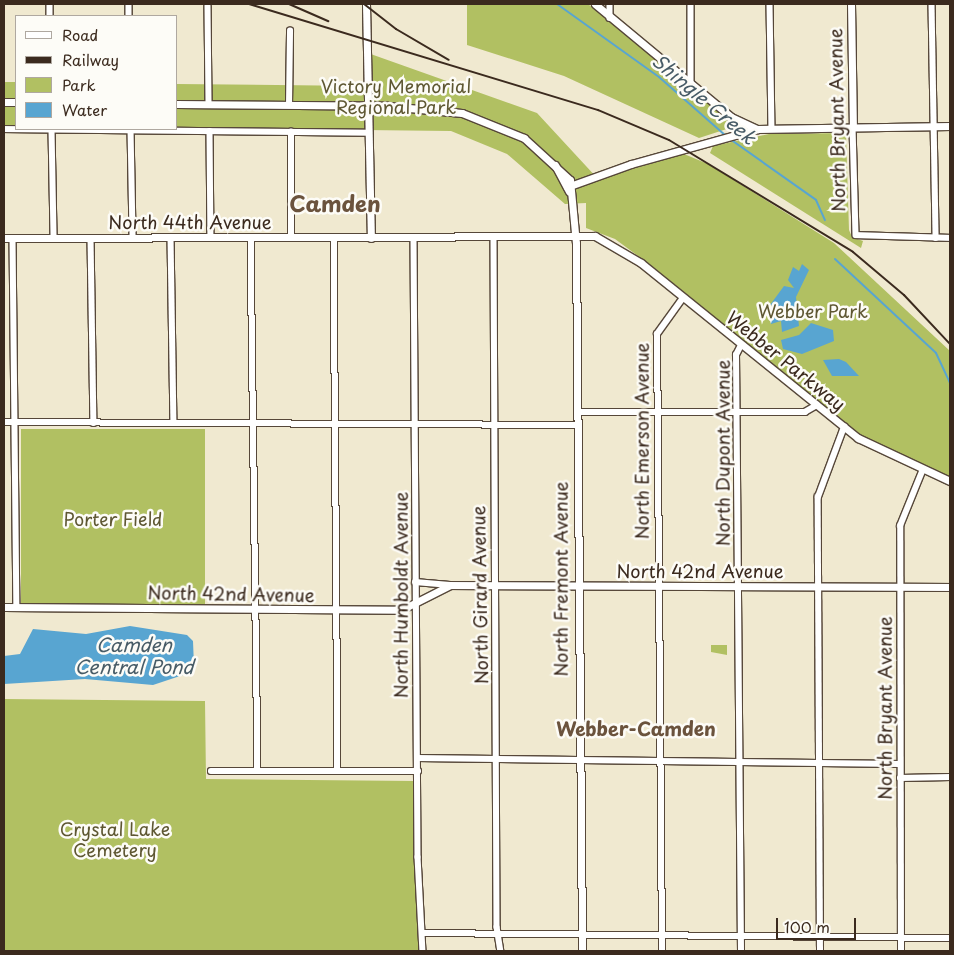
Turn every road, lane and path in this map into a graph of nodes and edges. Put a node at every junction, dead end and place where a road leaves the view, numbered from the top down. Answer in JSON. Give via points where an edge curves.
{"nodes":[{"id":1,"x":366,"y":4,"type":"edge"},
{"id":2,"x":595,"y":4,"type":"edge"},
{"id":3,"x":610,"y":4,"type":"edge"},
{"id":4,"x":690,"y":4,"type":"edge"},
{"id":5,"x":770,"y":4,"type":"edge"},
{"id":6,"x":851,"y":4,"type":"edge"},
{"id":7,"x":932,"y":4,"type":"edge"},
{"id":8,"x":208,"y":6,"type":"dead end"},
{"id":9,"x":610,"y":18,"type":"junction"},
{"id":10,"x":290,"y":31,"type":"dead end"},
{"id":11,"x":692,"y":85,"type":"junction"},
{"id":12,"x":178,"y":104,"type":"edge"},
{"id":13,"x":209,"y":104,"type":"junction"},
{"id":14,"x":289,"y":104,"type":"junction"},
{"id":15,"x":368,"y":106,"type":"junction"},
{"id":16,"x":933,"y":126,"type":"junction"},
{"id":17,"x":950,"y":126,"type":"edge"},
{"id":18,"x":852,"y":127,"type":"junction"},
{"id":19,"x":772,"y":128,"type":"junction"},
{"id":20,"x":757,"y":129,"type":"junction"},
{"id":21,"x":52,"y":130,"type":"edge"},
{"id":22,"x":131,"y":130,"type":"edge"},
{"id":23,"x":210,"y":132,"type":"junction"},
{"id":24,"x":291,"y":132,"type":"junction"},
{"id":25,"x":368,"y":132,"type":"junction"},
{"id":26,"x":569,"y":186,"type":"junction"},
{"id":27,"x":576,"y":235,"type":"junction"},
{"id":28,"x":171,"y":237,"type":"junction"},
{"id":29,"x":211,"y":237,"type":"junction"},
{"id":30,"x":251,"y":237,"type":"junction"},
{"id":31,"x":291,"y":237,"type":"junction"},
{"id":32,"x":4,"y":238,"type":"edge"},
{"id":33,"x":13,"y":238,"type":"junction"},
{"id":34,"x":54,"y":238,"type":"junction"},
{"id":35,"x":91,"y":238,"type":"junction"},
{"id":36,"x":133,"y":238,"type":"junction"},
{"id":37,"x":334,"y":238,"type":"junction"},
{"id":38,"x":371,"y":238,"type":"junction"},
{"id":39,"x":414,"y":238,"type":"junction"},
{"id":40,"x":494,"y":238,"type":"junction"},
{"id":41,"x":936,"y":238,"type":"junction"},
{"id":42,"x":950,"y":238,"type":"edge"},
{"id":43,"x":615,"y":244,"type":"joint"},
{"id":44,"x":683,"y":298,"type":"junction"},
{"id":45,"x":741,"y":345,"type":"junction"},
{"id":46,"x":816,"y":405,"type":"junction"},
{"id":47,"x":577,"y":412,"type":"junction"},
{"id":48,"x":737,"y":412,"type":"junction"},
{"id":49,"x":656,"y":413,"type":"junction"},
{"id":50,"x":4,"y":422,"type":"edge"},
{"id":51,"x":14,"y":422,"type":"junction"},
{"id":52,"x":94,"y":422,"type":"junction"},
{"id":53,"x":174,"y":423,"type":"junction"},
{"id":54,"x":256,"y":423,"type":"junction"},
{"id":55,"x":337,"y":424,"type":"junction"},
{"id":56,"x":416,"y":424,"type":"junction"},
{"id":57,"x":494,"y":424,"type":"junction"},
{"id":58,"x":574,"y":425,"type":"junction"},
{"id":59,"x":844,"y":427,"type":"junction"},
{"id":60,"x":923,"y":469,"type":"junction"},
{"id":61,"x":950,"y":482,"type":"edge"},
{"id":62,"x":415,"y":582,"type":"junction"},
{"id":63,"x":450,"y":584,"type":"junction"},
{"id":64,"x":495,"y":585,"type":"junction"},
{"id":65,"x":576,"y":585,"type":"junction"},
{"id":66,"x":657,"y":586,"type":"junction"},
{"id":67,"x":739,"y":586,"type":"junction"},
{"id":68,"x":818,"y":587,"type":"junction"},
{"id":69,"x":900,"y":587,"type":"junction"},
{"id":70,"x":950,"y":587,"type":"edge"},
{"id":71,"x":416,"y":606,"type":"junction"},
{"id":72,"x":4,"y":607,"type":"edge"},
{"id":73,"x":18,"y":607,"type":"junction"},
{"id":74,"x":257,"y":610,"type":"junction"},
{"id":75,"x":337,"y":610,"type":"junction"},
{"id":76,"x":417,"y":758,"type":"junction"},
{"id":77,"x":497,"y":759,"type":"junction"},
{"id":78,"x":577,"y":760,"type":"junction"},
{"id":79,"x":658,"y":762,"type":"junction"},
{"id":80,"x":740,"y":762,"type":"junction"},
{"id":81,"x":819,"y":763,"type":"junction"},
{"id":82,"x":900,"y":764,"type":"junction"},
{"id":83,"x":211,"y":771,"type":"dead end"},
{"id":84,"x":258,"y":771,"type":"junction"},
{"id":85,"x":338,"y":771,"type":"junction"},
{"id":86,"x":418,"y":772,"type":"junction"},
{"id":87,"x":950,"y":777,"type":"edge"},
{"id":88,"x":900,"y":778,"type":"junction"},
{"id":89,"x":422,"y":933,"type":"junction"},
{"id":90,"x":501,"y":934,"type":"junction"},
{"id":91,"x":580,"y":934,"type":"junction"},
{"id":92,"x":660,"y":935,"type":"junction"},
{"id":93,"x":740,"y":936,"type":"junction"},
{"id":94,"x":820,"y":937,"type":"junction"},
{"id":95,"x":901,"y":937,"type":"junction"},
{"id":96,"x":950,"y":938,"type":"edge"},
{"id":97,"x":423,"y":951,"type":"edge"},
{"id":98,"x":501,"y":951,"type":"edge"},
{"id":99,"x":582,"y":951,"type":"edge"},
{"id":100,"x":662,"y":951,"type":"edge"},
{"id":101,"x":741,"y":951,"type":"edge"},
{"id":102,"x":820,"y":951,"type":"edge"},
{"id":103,"x":901,"y":951,"type":"edge"}],
"edges":[{"from":1,"to":15,"type":"street"},
{"from":2,"to":9,"type":"street"},
{"from":3,"to":9,"type":"street"},
{"from":4,"to":11,"type":"street"},
{"from":5,"to":19,"type":"street"},
{"from":6,"to":18,"type":"street","name":"North Bryant Avenue"},
{"from":7,"to":16,"type":"street"},
{"from":8,"to":13,"type":"street"},
{"from":9,"to":11,"type":"street"},
{"from":10,"to":14,"type":"street"},
{"from":11,"to":20,"type":"street","via":[[732,117]]},
{"from":12,"to":13,"type":"street","name":"North Fremont Avenue"},
{"from":13,"to":14,"type":"street","name":"North Fremont Avenue"},
{"from":14,"to":15,"type":"street","name":"North Fremont Avenue"},
{"from":15,"to":25,"type":"street"},
{"from":15,"to":26,"type":"street","name":"North Fremont Avenue","via":[[444,110],[480,118],[524,138],[553,160]]},
{"from":16,"to":17,"type":"street"},
{"from":16,"to":18,"type":"street"},
{"from":16,"to":41,"type":"street"},
{"from":18,"to":19,"type":"street"},
{"from":18,"to":41,"type":"street","name":"North Bryant Avenue","via":[[856,235]]},
{"from":19,"to":20,"type":"street"},
{"from":20,"to":26,"type":"street"},
{"from":21,"to":22,"type":"street"},
{"from":21,"to":34,"type":"street"},
{"from":22,"to":23,"type":"street"},
{"from":22,"to":36,"type":"street"},
{"from":23,"to":24,"type":"street"},
{"from":23,"to":29,"type":"street"},
{"from":24,"to":25,"type":"street"},
{"from":24,"to":31,"type":"street"},
{"from":25,"to":38,"type":"street"},
{"from":26,"to":27,"type":"street","name":"North Fremont Avenue","via":[[575,207]]},
{"from":27,"to":40,"type":"street","name":"North 44th Avenue"},
{"from":27,"to":43,"type":"street","name":"North 44th Avenue"},
{"from":27,"to":47,"type":"street","name":"North Fremont Avenue"},
{"from":28,"to":29,"type":"street","name":"North 44th Avenue"},
{"from":28,"to":36,"type":"street","name":"North 44th Avenue"},
{"from":28,"to":53,"type":"street"},
{"from":29,"to":30,"type":"street","name":"North 44th Avenue"},
{"from":30,"to":31,"type":"street","name":"North 44th Avenue"},
{"from":30,"to":54,"type":"street"},
{"from":31,"to":37,"type":"street","name":"North 44th Avenue"},
{"from":32,"to":33,"type":"street","name":"North 44th Avenue"},
{"from":33,"to":34,"type":"street","name":"North 44th Avenue"},
{"from":33,"to":51,"type":"street"},
{"from":34,"to":35,"type":"street","name":"North 44th Avenue"},
{"from":35,"to":36,"type":"street","name":"North 44th Avenue"},
{"from":35,"to":52,"type":"street"},
{"from":37,"to":38,"type":"street","name":"North 44th Avenue"},
{"from":37,"to":55,"type":"street"},
{"from":38,"to":39,"type":"street","name":"North 44th Avenue"},
{"from":39,"to":40,"type":"street","name":"North 44th Avenue"},
{"from":39,"to":56,"type":"street","name":"North Humboldt Avenue"},
{"from":40,"to":57,"type":"street","name":"North Girard Avenue"},
{"from":41,"to":42,"type":"street"},
{"from":43,"to":44,"type":"street","name":"Webber Parkway"},
{"from":44,"to":45,"type":"street","name":"Webber Parkway"},
{"from":44,"to":49,"type":"street","name":"North Emerson Avenue","via":[[656,334]]},
{"from":45,"to":46,"type":"street","name":"Webber Parkway"},
{"from":45,"to":48,"type":"street","name":"North Dupont Avenue","via":[[736,355]]},
{"from":46,"to":48,"type":"street","via":[[805,412]]},
{"from":46,"to":59,"type":"street","name":"Webber Parkway"},
{"from":47,"to":49,"type":"street"},
{"from":47,"to":58,"type":"street","name":"North Fremont Avenue"},
{"from":48,"to":49,"type":"street"},
{"from":48,"to":67,"type":"street","name":"North Dupont Avenue"},
{"from":49,"to":66,"type":"street","name":"North Emerson Avenue"},
{"from":50,"to":51,"type":"street"},
{"from":51,"to":52,"type":"street"},
{"from":51,"to":73,"type":"street"},
{"from":52,"to":53,"type":"street"},
{"from":53,"to":54,"type":"street"},
{"from":54,"to":55,"type":"street"},
{"from":54,"to":74,"type":"street"},
{"from":55,"to":56,"type":"street"},
{"from":55,"to":75,"type":"street"},
{"from":56,"to":57,"type":"street"},
{"from":56,"to":62,"type":"street","name":"North Humboldt Avenue"},
{"from":57,"to":58,"type":"street"},
{"from":57,"to":64,"type":"street","name":"North Girard Avenue"},
{"from":58,"to":65,"type":"street","name":"North Fremont Avenue"},
{"from":59,"to":60,"type":"street","name":"Webber Parkway"},
{"from":59,"to":68,"type":"street","via":[[818,497]]},
{"from":60,"to":61,"type":"street","name":"Webber Parkway"},
{"from":60,"to":69,"type":"street","name":"North Bryant Avenue","via":[[900,526]]},
{"from":62,"to":63,"type":"street","name":"North 42nd Avenue"},
{"from":62,"to":71,"type":"street","name":"North Humboldt Avenue"},
{"from":63,"to":64,"type":"street","name":"North 42nd Avenue"},
{"from":63,"to":71,"type":"street","name":"North 42nd Avenue"},
{"from":64,"to":65,"type":"street","name":"North 42nd Avenue"},
{"from":64,"to":77,"type":"street","name":"North Girard Avenue"},
{"from":65,"to":66,"type":"street","name":"North 42nd Avenue"},
{"from":65,"to":78,"type":"street","name":"North Fremont Avenue"},
{"from":66,"to":67,"type":"street","name":"North 42nd Avenue"},
{"from":66,"to":79,"type":"street","name":"North Emerson Avenue"},
{"from":67,"to":68,"type":"street","name":"North 42nd Avenue"},
{"from":67,"to":80,"type":"street","name":"North Dupont Avenue"},
{"from":68,"to":69,"type":"street","name":"North 42nd Avenue"},
{"from":68,"to":81,"type":"street"},
{"from":69,"to":70,"type":"street","name":"North 42nd Avenue"},
{"from":69,"to":82,"type":"street","name":"North Bryant Avenue"},
{"from":71,"to":75,"type":"street","name":"North 42nd Avenue","via":[[401,610]]},
{"from":71,"to":76,"type":"street","name":"North Humboldt Avenue"},
{"from":72,"to":73,"type":"street","name":"North 42nd Avenue"},
{"from":73,"to":74,"type":"street","name":"North 42nd Avenue"},
{"from":74,"to":75,"type":"street","name":"North 42nd Avenue"},
{"from":74,"to":84,"type":"street"},
{"from":75,"to":85,"type":"street"},
{"from":76,"to":77,"type":"street"},
{"from":76,"to":86,"type":"street","name":"North Humboldt Avenue"},
{"from":77,"to":78,"type":"street"},
{"from":77,"to":90,"type":"street","name":"North Girard Avenue","via":[[498,927]]},
{"from":78,"to":79,"type":"street"},
{"from":78,"to":91,"type":"street","name":"North Fremont Avenue"},
{"from":79,"to":80,"type":"street"},
{"from":79,"to":92,"type":"street","name":"North Emerson Avenue"},
{"from":80,"to":81,"type":"street"},
{"from":80,"to":93,"type":"street","name":"North Dupont Avenue"},
{"from":81,"to":82,"type":"street"},
{"from":81,"to":94,"type":"street"},
{"from":82,"to":88,"type":"street","name":"North Bryant Avenue"},
{"from":83,"to":84,"type":"street"},
{"from":84,"to":85,"type":"street"},
{"from":85,"to":86,"type":"street"},
{"from":86,"to":89,"type":"street","name":"North Humboldt Avenue"},
{"from":87,"to":88,"type":"street"},
{"from":88,"to":95,"type":"street","name":"North Bryant Avenue"},
{"from":89,"to":90,"type":"street"},
{"from":89,"to":97,"type":"street","name":"North Humboldt Avenue"},
{"from":90,"to":91,"type":"street"},
{"from":90,"to":98,"type":"street","name":"North Girard Avenue"},
{"from":91,"to":92,"type":"street"},
{"from":91,"to":99,"type":"street","name":"North Fremont Avenue"},
{"from":92,"to":93,"type":"street"},
{"from":92,"to":100,"type":"street","name":"North Emerson Avenue"},
{"from":93,"to":94,"type":"street"},
{"from":93,"to":101,"type":"street","name":"North Dupont Avenue"},
{"from":94,"to":95,"type":"street"},
{"from":94,"to":102,"type":"street"},
{"from":95,"to":96,"type":"street"},
{"from":95,"to":103,"type":"street","name":"North Bryant Avenue"}]}
